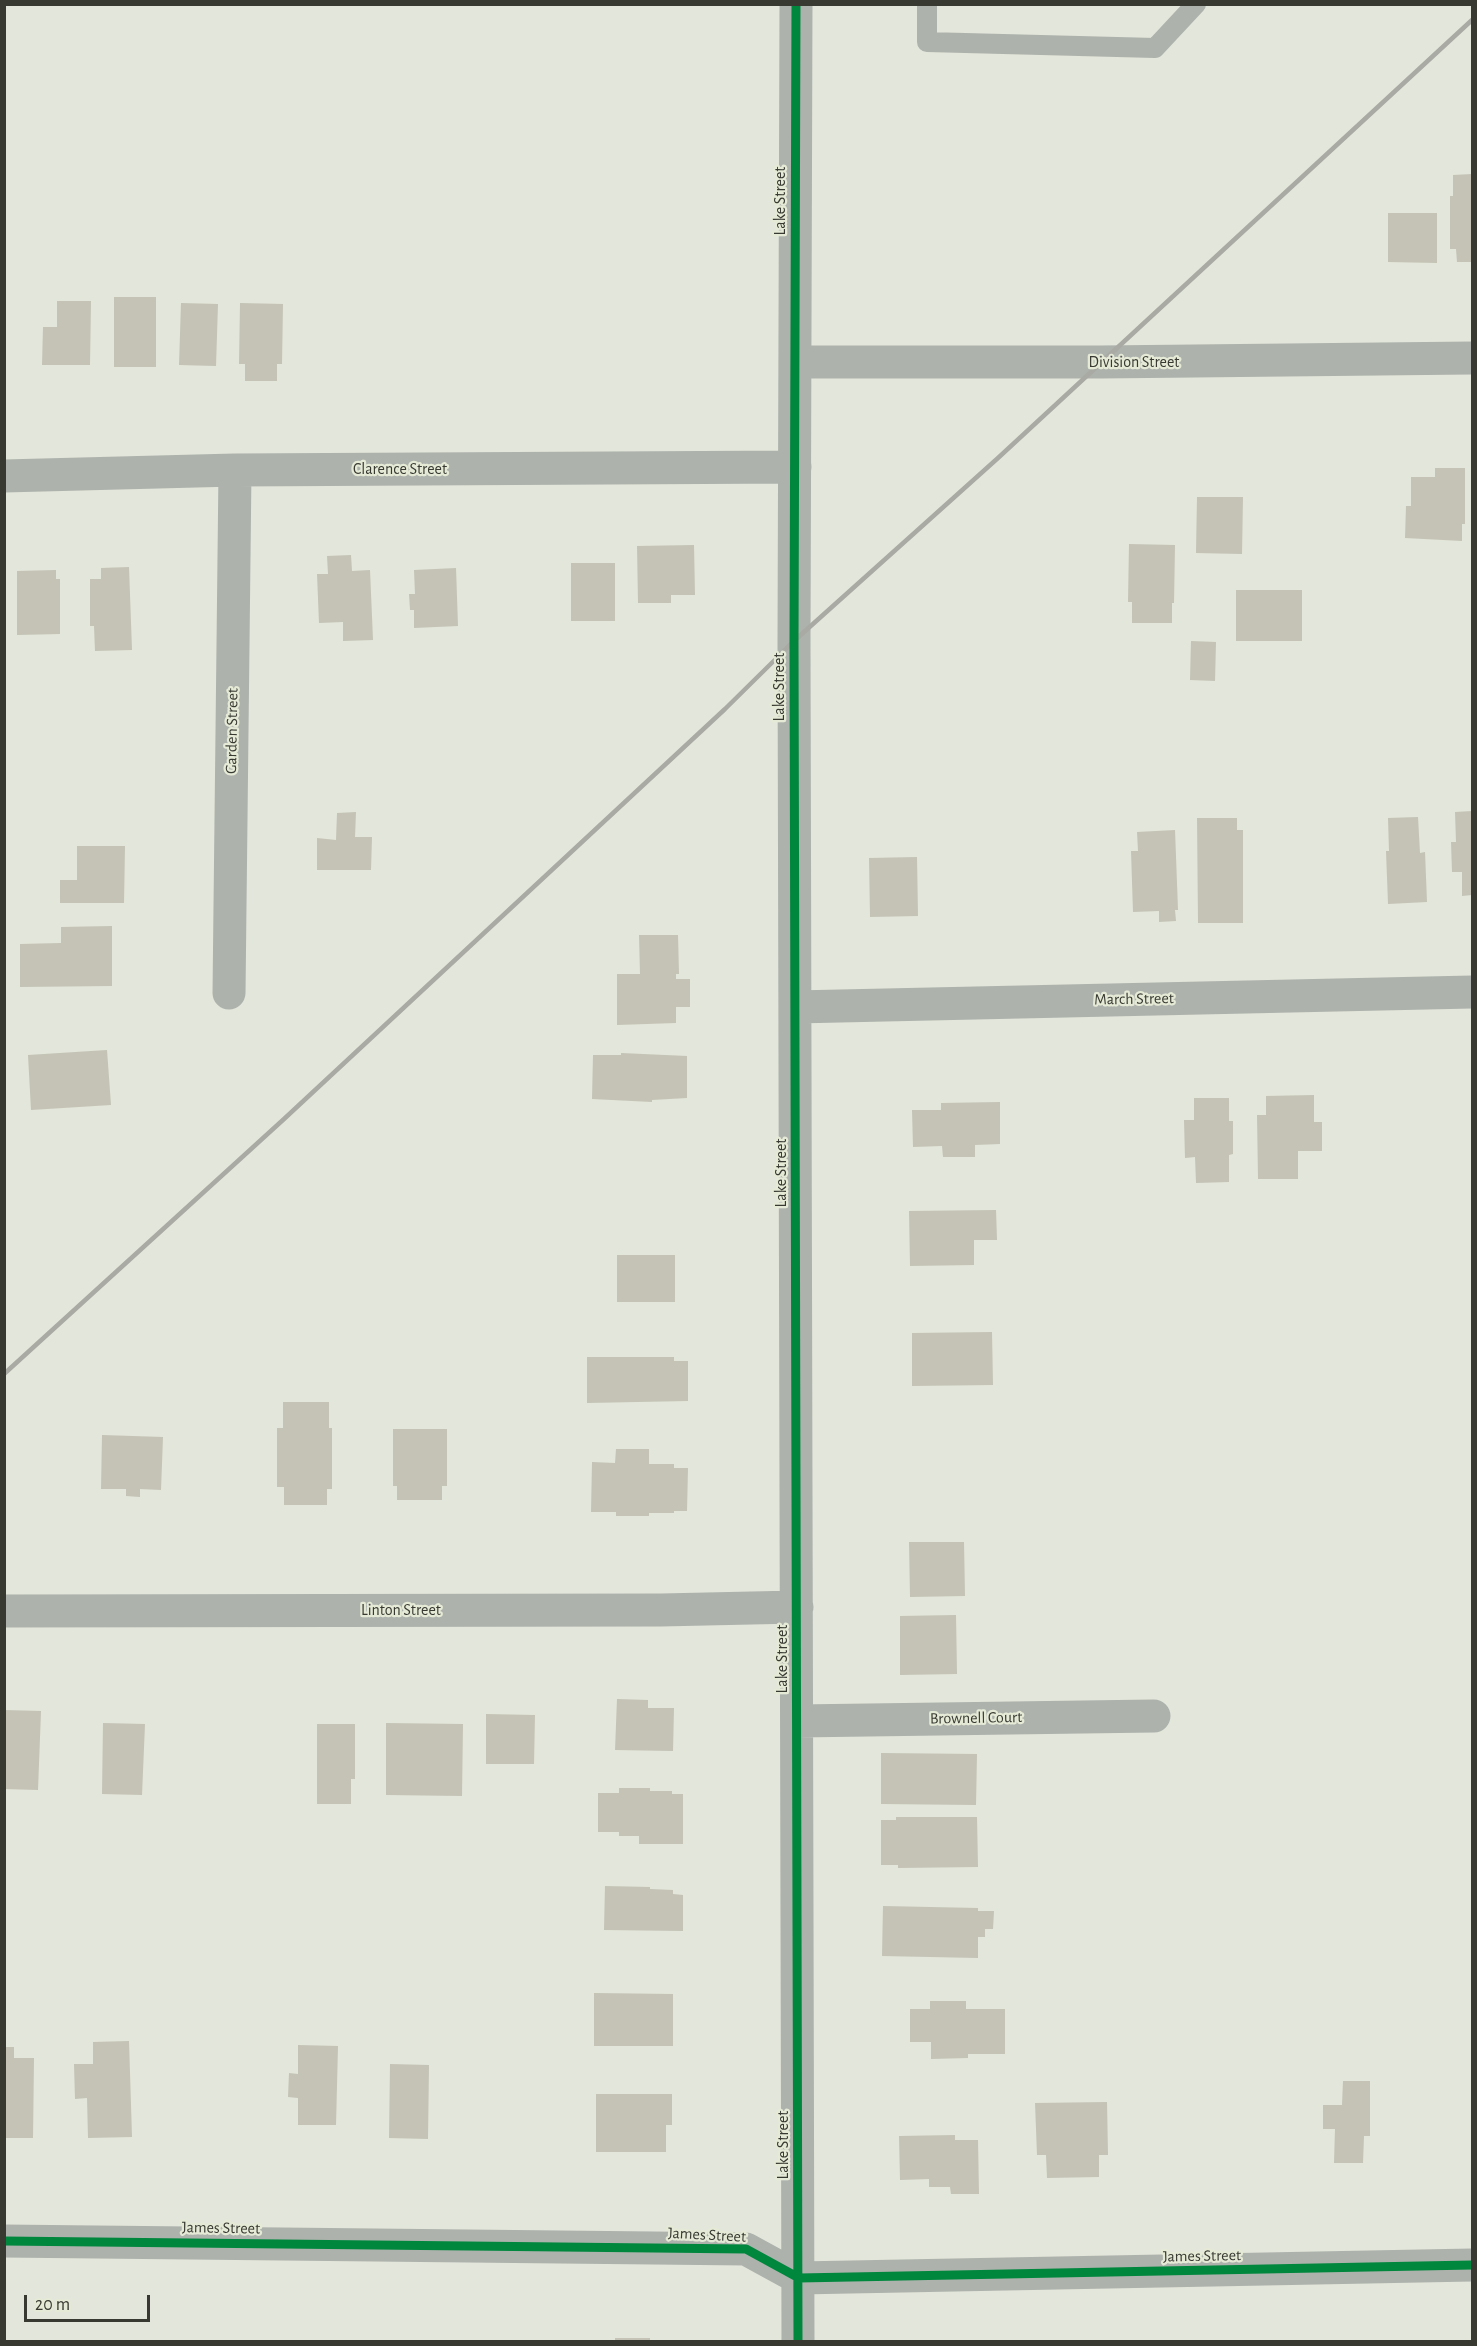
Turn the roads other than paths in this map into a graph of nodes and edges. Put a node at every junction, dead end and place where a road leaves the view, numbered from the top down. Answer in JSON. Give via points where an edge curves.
{"nodes":[{"id":1,"x":796,"y":4,"type":"edge"},
{"id":2,"x":927,"y":4,"type":"edge"},
{"id":3,"x":1197,"y":4,"type":"edge"},
{"id":4,"x":1473,"y":358,"type":"edge"},
{"id":5,"x":795,"y":362,"type":"junction"},
{"id":6,"x":795,"y":467,"type":"junction"},
{"id":7,"x":235,"y":470,"type":"junction"},
{"id":8,"x":4,"y":477,"type":"edge"},
{"id":9,"x":1473,"y":992,"type":"edge"},
{"id":10,"x":229,"y":993,"type":"dead end"},
{"id":11,"x":795,"y":1007,"type":"junction"},
{"id":12,"x":797,"y":1607,"type":"junction"},
{"id":13,"x":4,"y":1611,"type":"edge"},
{"id":14,"x":1154,"y":1716,"type":"dead end"},
{"id":15,"x":797,"y":1721,"type":"junction"},
{"id":16,"x":4,"y":2241,"type":"edge"},
{"id":17,"x":1473,"y":2265,"type":"edge"},
{"id":18,"x":799,"y":2278,"type":"junction"},
{"id":19,"x":798,"y":2342,"type":"edge"}],
"edges":[{"from":1,"to":5,"type":"street","name":"Lake Street"},
{"from":2,"to":3,"type":"lane","via":[[927,42],[1155,48]]},
{"from":4,"to":5,"type":"street","name":"Division Street"},
{"from":5,"to":6,"type":"street","name":"Lake Street"},
{"from":6,"to":7,"type":"street","name":"Clarence Street"},
{"from":6,"to":11,"type":"street","name":"Lake Street"},
{"from":7,"to":8,"type":"street","name":"Clarence Street"},
{"from":7,"to":10,"type":"street","name":"Garden Street"},
{"from":9,"to":11,"type":"street","name":"March Street"},
{"from":11,"to":12,"type":"street","name":"Lake Street"},
{"from":12,"to":13,"type":"street","name":"Linton Street"},
{"from":12,"to":15,"type":"street","name":"Lake Street"},
{"from":14,"to":15,"type":"street","name":"Brownell Court"},
{"from":15,"to":18,"type":"street","name":"Lake Street"},
{"from":16,"to":18,"type":"street","name":"James Street","via":[[746,2249]]},
{"from":17,"to":18,"type":"street","name":"James Street"},
{"from":18,"to":19,"type":"street","name":"Lake Street"}]}
